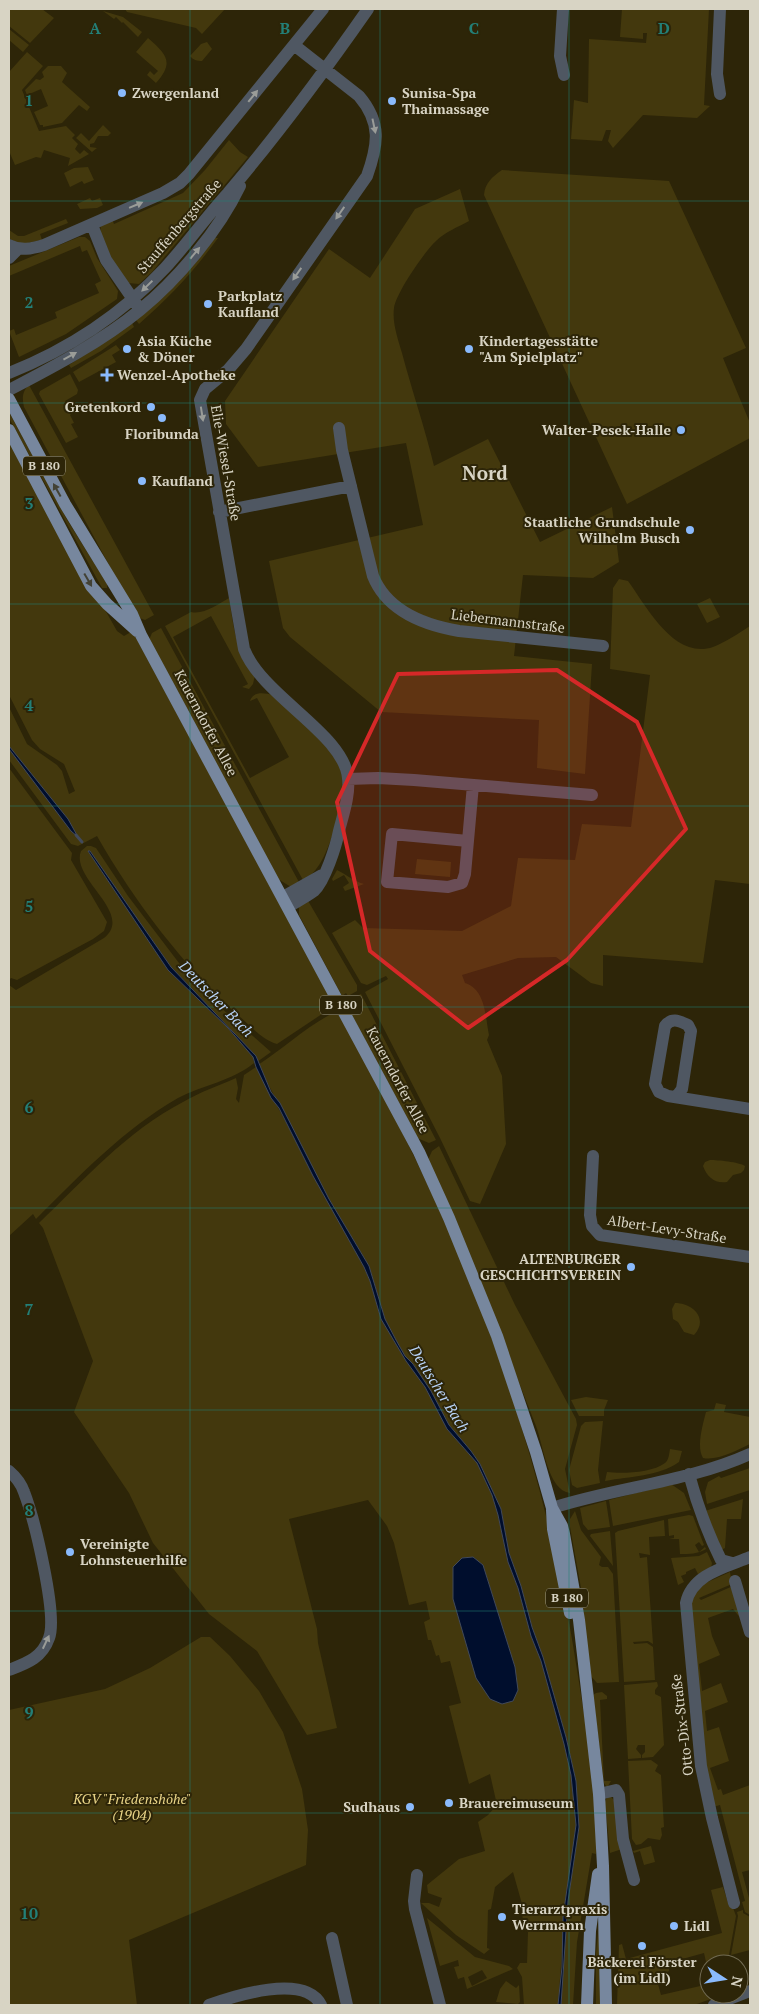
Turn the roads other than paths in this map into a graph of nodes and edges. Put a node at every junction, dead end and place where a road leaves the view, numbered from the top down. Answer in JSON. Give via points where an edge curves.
{"nodes":[{"id":1,"x":323,"y":9,"type":"edge"},
{"id":2,"x":368,"y":9,"type":"edge"},
{"id":3,"x":563,"y":9,"type":"edge"},
{"id":4,"x":720,"y":9,"type":"edge"},
{"id":5,"x":294,"y":45,"type":"junction"},
{"id":6,"x":325,"y":70,"type":"junction"},
{"id":7,"x":564,"y":75,"type":"dead end"},
{"id":8,"x":720,"y":94,"type":"dead end"},
{"id":9,"x":92,"y":225,"type":"junction"},
{"id":10,"x":14,"y":247,"type":"edge"},
{"id":11,"x":9,"y":258,"type":"edge"},
{"id":12,"x":136,"y":305,"type":"junction"},
{"id":13,"x":9,"y":373,"type":"edge"},
{"id":14,"x":9,"y":390,"type":"edge"},
{"id":15,"x":9,"y":399,"type":"edge"},
{"id":16,"x":339,"y":428,"type":"dead end"},
{"id":17,"x":9,"y":430,"type":"edge"},
{"id":18,"x":351,"y":486,"type":"junction"},
{"id":19,"x":219,"y":512,"type":"junction"},
{"id":20,"x":141,"y":635,"type":"junction"},
{"id":21,"x":603,"y":646,"type":"dead end"},
{"id":22,"x":348,"y":779,"type":"junction"},
{"id":23,"x":473,"y":785,"type":"junction"},
{"id":24,"x":592,"y":795,"type":"dead end"},
{"id":25,"x":468,"y":841,"type":"junction"},
{"id":26,"x":285,"y":902,"type":"junction"},
{"id":27,"x":676,"y":1097,"type":"junction"},
{"id":28,"x":750,"y":1109,"type":"edge"},
{"id":29,"x":593,"y":1156,"type":"dead end"},
{"id":30,"x":750,"y":1257,"type":"edge"},
{"id":31,"x":750,"y":1454,"type":"edge"},
{"id":32,"x":9,"y":1471,"type":"edge"},
{"id":33,"x":690,"y":1474,"type":"junction"},
{"id":34,"x":552,"y":1508,"type":"junction"},
{"id":35,"x":750,"y":1557,"type":"edge"},
{"id":36,"x":732,"y":1564,"type":"junction"},
{"id":37,"x":734,"y":1581,"type":"dead end"},
{"id":38,"x":750,"y":1632,"type":"edge"},
{"id":39,"x":9,"y":1670,"type":"edge"},
{"id":40,"x":599,"y":1794,"type":"junction"},
{"id":41,"x":602,"y":1844,"type":"junction"},
{"id":42,"x":417,"y":1875,"type":"dead end"},
{"id":43,"x":634,"y":1880,"type":"dead end"},
{"id":44,"x":734,"y":1903,"type":"dead end"},
{"id":45,"x":332,"y":1938,"type":"dead end"},
{"id":46,"x":750,"y":1991,"type":"edge"},
{"id":47,"x":209,"y":2005,"type":"edge"},
{"id":48,"x":321,"y":2005,"type":"edge"},
{"id":49,"x":347,"y":2005,"type":"edge"},
{"id":50,"x":440,"y":2005,"type":"edge"},
{"id":51,"x":587,"y":2005,"type":"edge"},
{"id":52,"x":606,"y":2005,"type":"edge"},
{"id":53,"x":714,"y":2005,"type":"edge"}],
"edges":[{"from":1,"to":5,"type":"street","name":"Stauffenbergstraße"},
{"from":2,"to":6,"type":"street","name":"Stauffenbergstraße"},
{"from":3,"to":7,"type":"street","via":[[560,56]]},
{"from":4,"to":8,"type":"street","via":[[717,74]]},
{"from":5,"to":6,"type":"street"},
{"from":9,"to":5,"type":"street","name":"Stauffenbergstraße","one_way":true,"via":[[180,183]]},
{"from":6,"to":12,"type":"street","name":"Stauffenbergstraße","via":[[248,170],[234,198],[200,247],[172,279]]},
{"from":6,"to":19,"type":"street","name":"Elie-Wiesel-Straße","one_way":true,"via":[[366,104],[376,132],[375,153],[366,176],[242,354],[202,394],[201,409]]},
{"from":9,"to":10,"type":"street","name":"Stauffenbergstraße","via":[[30,249]]},
{"from":9,"to":12,"type":"street","name":"Stauffenbergstraße","via":[[106,260]]},
{"from":10,"to":11,"type":"street"},
{"from":12,"to":13,"type":"street","name":"Stauffenbergstraße"},
{"from":14,"to":12,"type":"street","name":"Stauffenbergstraße","one_way":true,"via":[[95,342]]},
{"from":20,"to":15,"type":"main road","name":"Kauerndorfer Allee","number":"B 180","one_way":true},
{"from":16,"to":18,"type":"street","name":"Liebermannstraße"},
{"from":17,"to":20,"type":"main road","name":"Kauerndorfer Allee","number":"B 180","one_way":true,"via":[[91,586]]},
{"from":18,"to":19,"type":"street"},
{"from":18,"to":21,"type":"street","name":"Liebermannstraße","via":[[373,576],[384,595],[399,608],[418,620],[442,628]]},
{"from":19,"to":22,"type":"street","name":"Elie-Wiesel-Straße","via":[[246,656],[266,683],[324,736],[345,767]]},
{"from":20,"to":26,"type":"main road","name":"Kauerndorfer Allee","number":"B 180"},
{"from":22,"to":23,"type":"street"},
{"from":22,"to":26,"type":"street","name":"Elie-Wiesel-Straße","via":[[345,809],[328,866],[322,875]]},
{"from":23,"to":24,"type":"street"},
{"from":23,"to":25,"type":"street"},
{"from":25,"to":25,"type":"street","via":[[462,883],[448,887],[387,882],[392,834]]},
{"from":26,"to":34,"type":"main road","name":"Kauerndorfer Allee","number":"B 180","via":[[418,1152],[449,1218],[497,1336]]},
{"from":27,"to":27,"type":"street","via":[[682,1089],[691,1031],[688,1025],[675,1020],[668,1021],[665,1026],[655,1084],[659,1092]]},
{"from":27,"to":28,"type":"street"},
{"from":29,"to":30,"type":"street","name":"Albert-Levy-Straße","via":[[590,1215],[592,1226],[600,1235]]},
{"from":31,"to":33,"type":"street"},
{"from":39,"to":32,"type":"street","one_way":true,"via":[[31,1662],[41,1653],[52,1626],[49,1595],[24,1491]]},
{"from":33,"to":34,"type":"street"},
{"from":33,"to":36,"type":"street","via":[[720,1560]]},
{"from":34,"to":40,"type":"main road","name":"Kauerndorfer Allee","number":"B 180","via":[[553,1529],[586,1688]]},
{"from":35,"to":36,"type":"street","name":"Otto-Dix-Straße"},
{"from":36,"to":44,"type":"street","name":"Otto-Dix-Straße","via":[[699,1581],[690,1591],[686,1604],[701,1766]]},
{"from":37,"to":38,"type":"street"},
{"from":40,"to":41,"type":"main road","name":"Kauerndorfer Allee","number":"B 180"},
{"from":40,"to":43,"type":"street","via":[[616,1790]]},
{"from":41,"to":51,"type":"main road","name":"Kauerndorfer Allee","number":"B 180","via":[[590,1931]]},
{"from":41,"to":52,"type":"main road","name":"Kauerndorfer Allee","number":"B 180"},
{"from":42,"to":50,"type":"street","via":[[415,1909]]},
{"from":45,"to":49,"type":"street"},
{"from":46,"to":53,"type":"street"},
{"from":47,"to":48,"type":"street","via":[[241,1995],[288,1988],[311,1994]]}]}
